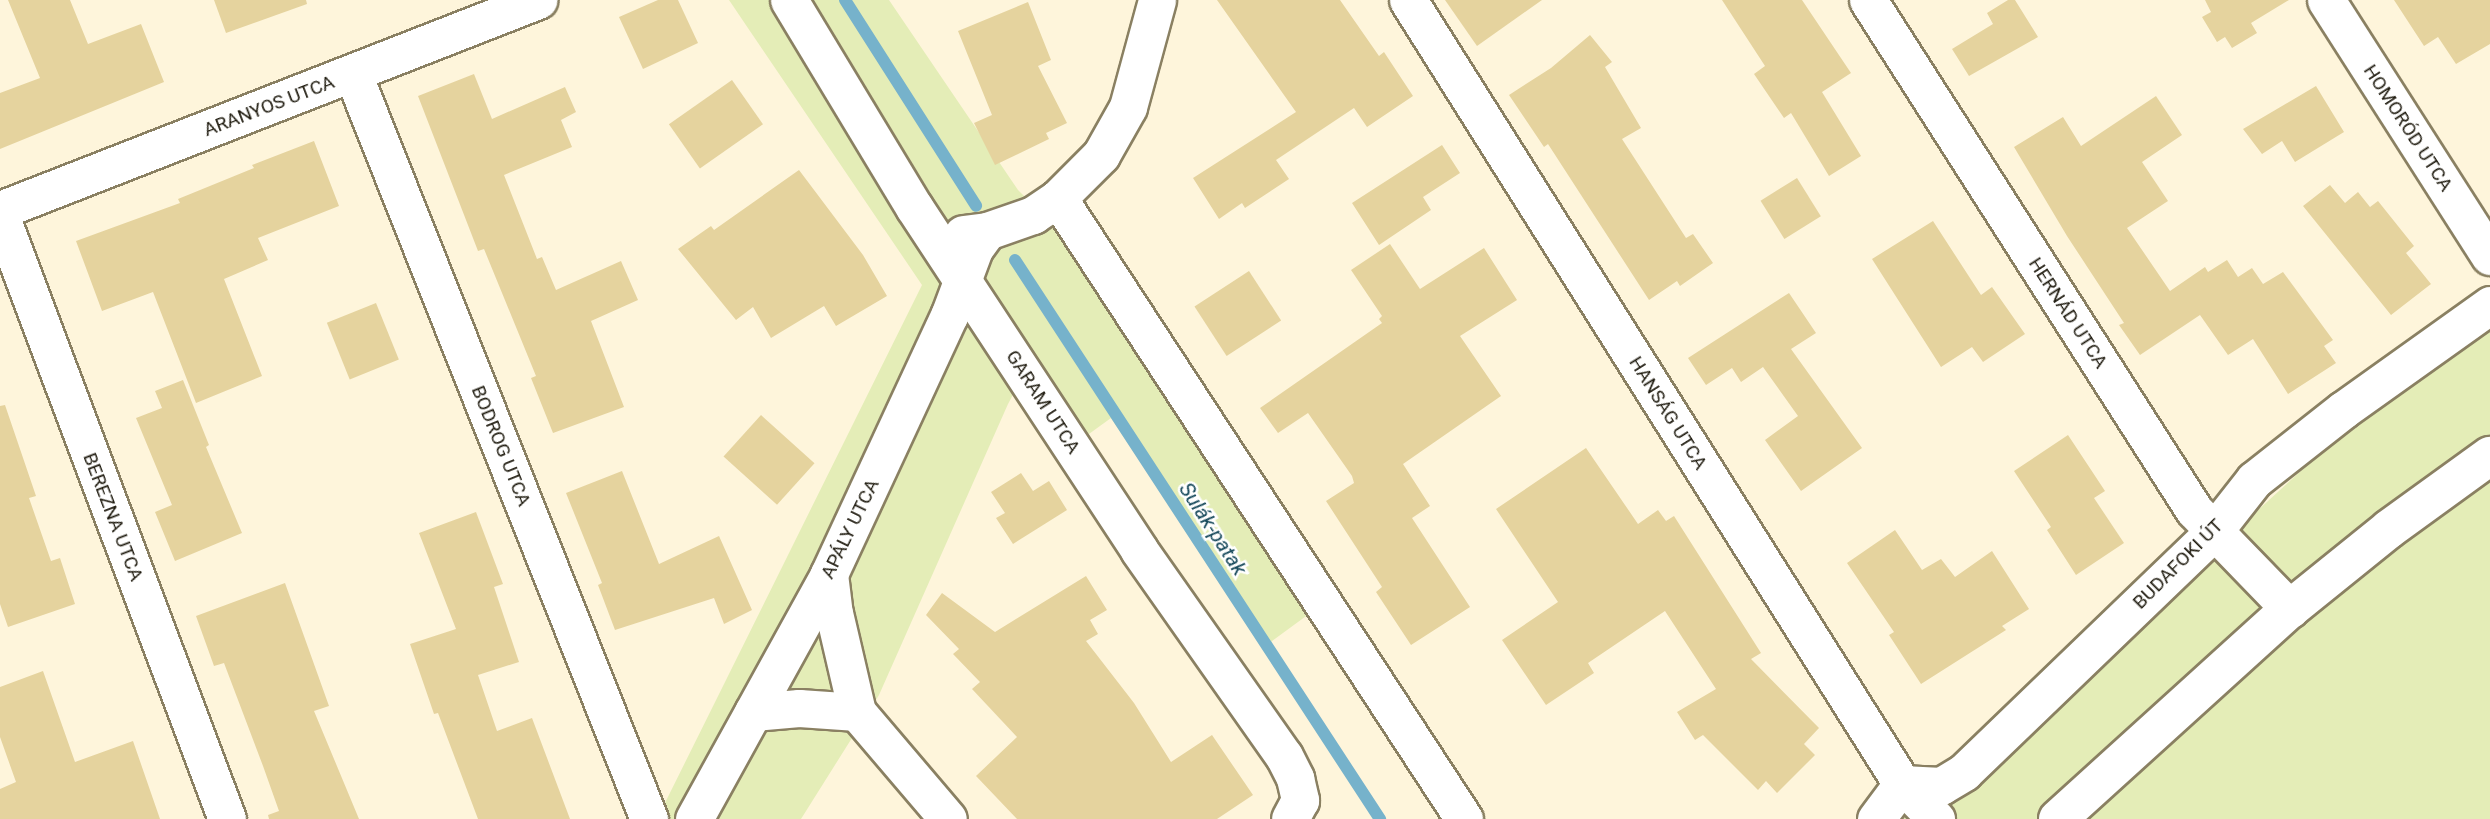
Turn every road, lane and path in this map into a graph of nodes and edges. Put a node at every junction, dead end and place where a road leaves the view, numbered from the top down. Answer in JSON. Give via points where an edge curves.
{"nodes":[{"id":1,"x":538,"y":0,"type":"edge"},
{"id":2,"x":789,"y":0,"type":"edge"},
{"id":3,"x":1157,"y":0,"type":"edge"},
{"id":4,"x":1408,"y":0,"type":"edge"},
{"id":5,"x":1868,"y":0,"type":"edge"},
{"id":6,"x":2326,"y":0,"type":"edge"},
{"id":7,"x":353,"y":74,"type":"junction"},
{"id":8,"x":1058,"y":198,"type":"junction"},
{"id":9,"x":914,"y":207,"type":"junction"},
{"id":10,"x":0,"y":212,"type":"edge"},
{"id":11,"x":987,"y":231,"type":"junction"},
{"id":12,"x":2490,"y":256,"type":"edge"},
{"id":13,"x":961,"y":276,"type":"junction"},
{"id":14,"x":2490,"y":305,"type":"edge"},
{"id":15,"x":2490,"y":456,"type":"edge"},
{"id":16,"x":2214,"y":531,"type":"junction"},
{"id":17,"x":829,"y":574,"type":"junction"},
{"id":18,"x":2290,"y":610,"type":"junction"},
{"id":19,"x":753,"y":712,"type":"junction"},
{"id":20,"x":857,"y":712,"type":"junction"},
{"id":21,"x":1902,"y":784,"type":"junction"},
{"id":22,"x":1295,"y":809,"type":"edge"},
{"id":23,"x":227,"y":819,"type":"edge"},
{"id":24,"x":649,"y":819,"type":"edge"},
{"id":25,"x":694,"y":819,"type":"edge"},
{"id":26,"x":948,"y":819,"type":"edge"},
{"id":27,"x":1464,"y":819,"type":"edge"},
{"id":28,"x":1876,"y":819,"type":"edge"},
{"id":29,"x":1936,"y":819,"type":"edge"},
{"id":30,"x":2058,"y":819,"type":"edge"}],
"edges":[{"from":1,"to":7,"type":"street","name":"ARANYOS UTCA"},
{"from":2,"to":9,"type":"street","name":"GARAM UTCA"},
{"from":3,"to":8,"type":"street","via":[[1128,107],[1101,155]]},
{"from":4,"to":21,"type":"street","name":"HANSÁG UTCA"},
{"from":5,"to":16,"type":"street","name":"HERNÁD UTCA","via":[[2194,510]]},
{"from":6,"to":12,"type":"street","name":"HOMORÓD UTCA"},
{"from":7,"to":10,"type":"street","name":"ARANYOS UTCA"},
{"from":7,"to":24,"type":"street","name":"BODROG UTCA"},
{"from":8,"to":11,"type":"street","via":[[1033,215]]},
{"from":8,"to":27,"type":"street"},
{"from":9,"to":11,"type":"street","via":[[941,229],[960,234]]},
{"from":9,"to":13,"type":"street","name":"GARAM UTCA"},
{"from":10,"to":23,"type":"street","name":"BEREZNA UTCA"},
{"from":11,"to":13,"type":"street","name":"APÁLY UTCA"},
{"from":13,"to":17,"type":"street","name":"APÁLY UTCA","via":[[944,328]]},
{"from":13,"to":22,"type":"street","name":"GARAM UTCA","via":[[1139,550],[1284,756],[1295,778]]},
{"from":14,"to":16,"type":"street","name":"BUDAFOKI ÚT","via":[[2254,480]]},
{"from":15,"to":18,"type":"main road","via":[[2389,529]]},
{"from":16,"to":18,"type":"street","name":"HERNÁD UTCA"},
{"from":16,"to":21,"type":"street","name":"BUDAFOKI ÚT","via":[[1964,772],[1941,786]]},
{"from":17,"to":19,"type":"street","name":"APÁLY UTCA"},
{"from":17,"to":20,"type":"street"},
{"from":18,"to":30,"type":"main road"},
{"from":19,"to":20,"type":"street","via":[[799,708]]},
{"from":19,"to":25,"type":"street","name":"APÁLY UTCA"},
{"from":20,"to":26,"type":"street"},
{"from":21,"to":28,"type":"street"},
{"from":21,"to":29,"type":"street","name":"HANSÁG UTCA"}]}
